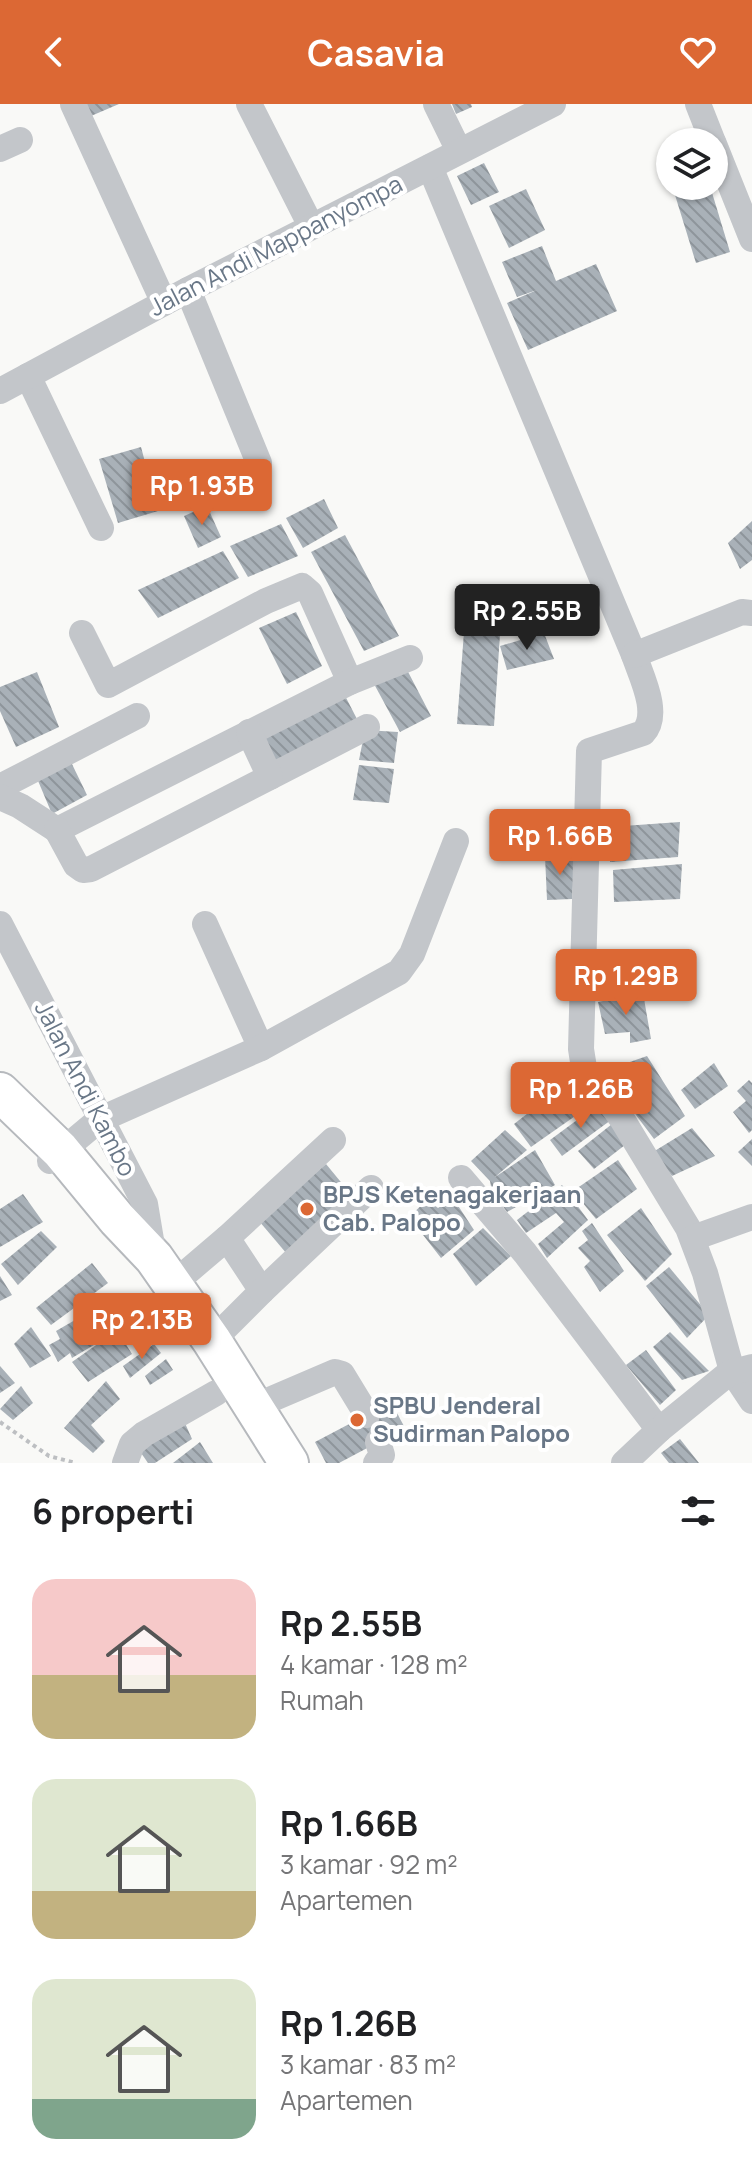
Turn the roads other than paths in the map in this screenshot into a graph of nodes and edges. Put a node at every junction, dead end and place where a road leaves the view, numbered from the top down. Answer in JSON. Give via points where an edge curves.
{"nodes":[{"id":1,"x":73,"y":104,"type":"edge"},
{"id":2,"x":249,"y":104,"type":"edge"},
{"id":3,"x":436,"y":104,"type":"edge"},
{"id":4,"x":553,"y":104,"type":"edge"},
{"id":5,"x":698,"y":104,"type":"edge"},
{"id":6,"x":708,"y":128,"type":"edge"},
{"id":7,"x":459,"y":151,"type":"junction"},
{"id":8,"x":430,"y":167,"type":"junction"},
{"id":9,"x":728,"y":176,"type":"edge"},
{"id":10,"x":311,"y":226,"type":"junction"},
{"id":11,"x":750,"y":229,"type":"edge"},
{"id":12,"x":188,"y":290,"type":"junction"},
{"id":13,"x":164,"y":303,"type":"junction"},
{"id":14,"x":28,"y":376,"type":"junction"},
{"id":15,"x":0,"y":391,"type":"edge"},
{"id":16,"x":259,"y":463,"type":"dead end"},
{"id":17,"x":101,"y":528,"type":"dead end"},
{"id":18,"x":752,"y":613,"type":"edge"},
{"id":19,"x":82,"y":633,"type":"dead end"},
{"id":20,"x":634,"y":655,"type":"junction"},
{"id":21,"x":410,"y":658,"type":"dead end"},
{"id":22,"x":350,"y":682,"type":"junction"},
{"id":23,"x":137,"y":716,"type":"dead end"},
{"id":24,"x":367,"y":727,"type":"dead end"},
{"id":25,"x":249,"y":732,"type":"junction"},
{"id":26,"x":270,"y":777,"type":"junction"},
{"id":27,"x":0,"y":787,"type":"edge"},
{"id":28,"x":0,"y":797,"type":"edge"},
{"id":29,"x":57,"y":830,"type":"junction"},
{"id":30,"x":456,"y":841,"type":"dead end"},
{"id":31,"x":0,"y":924,"type":"edge"},
{"id":32,"x":205,"y":924,"type":"dead end"},
{"id":33,"x":261,"y":1048,"type":"junction"},
{"id":34,"x":0,"y":1092,"type":"edge"},
{"id":35,"x":0,"y":1117,"type":"edge"},
{"id":36,"x":99,"y":1120,"type":"junction"},
{"id":37,"x":333,"y":1140,"type":"dead end"},
{"id":38,"x":54,"y":1157,"type":"junction"},
{"id":39,"x":461,"y":1178,"type":"dead end"},
{"id":40,"x":371,"y":1188,"type":"dead end"},
{"id":41,"x":752,"y":1217,"type":"edge"},
{"id":42,"x":227,"y":1238,"type":"junction"},
{"id":43,"x":693,"y":1238,"type":"junction"},
{"id":44,"x":156,"y":1271,"type":"junction"},
{"id":45,"x":262,"y":1291,"type":"junction"},
{"id":46,"x":212,"y":1341,"type":"junction"},
{"id":47,"x":742,"y":1369,"type":"edge"},
{"id":48,"x":216,"y":1393,"type":"junction"},
{"id":49,"x":752,"y":1401,"type":"edge"},
{"id":50,"x":253,"y":1407,"type":"junction"},
{"id":51,"x":367,"y":1415,"type":"dead end"},
{"id":52,"x":659,"y":1430,"type":"junction"},
{"id":53,"x":125,"y":1463,"type":"edge"},
{"id":54,"x":259,"y":1463,"type":"edge"},
{"id":55,"x":289,"y":1463,"type":"edge"},
{"id":56,"x":624,"y":1463,"type":"edge"}],
"edges":[{"from":1,"to":13,"type":"street"},
{"from":2,"to":10,"type":"street"},
{"from":3,"to":7,"type":"street"},
{"from":4,"to":7,"type":"street","name":"Jalan Andi Mappanyompa"},
{"from":5,"to":6,"type":"street"},
{"from":7,"to":8,"type":"street","name":"Jalan Andi Mappanyompa"},
{"from":8,"to":10,"type":"street","name":"Jalan Andi Mappanyompa"},
{"from":8,"to":20,"type":"street"},
{"from":9,"to":11,"type":"street"},
{"from":10,"to":12,"type":"street","name":"Jalan Andi Mappanyompa"},
{"from":12,"to":13,"type":"street","name":"Jalan Andi Mappanyompa"},
{"from":12,"to":16,"type":"street"},
{"from":13,"to":14,"type":"street","name":"Jalan Andi Mappanyompa"},
{"from":14,"to":15,"type":"street","name":"Jalan Andi Mappanyompa"},
{"from":14,"to":17,"type":"street"},
{"from":18,"to":20,"type":"street","via":[[742,612]]},
{"from":19,"to":22,"type":"street","via":[[108,685],[302,586],[310,593]]},
{"from":20,"to":43,"type":"street","via":[[648,700],[648,727],[589,751],[581,1049],[584,1068],[622,1119]]},
{"from":21,"to":22,"type":"street"},
{"from":22,"to":25,"type":"street"},
{"from":23,"to":27,"type":"street"},
{"from":24,"to":26,"type":"street"},
{"from":25,"to":26,"type":"street"},
{"from":25,"to":29,"type":"street"},
{"from":26,"to":29,"type":"street","via":[[91,869],[76,865]]},
{"from":28,"to":29,"type":"street"},
{"from":30,"to":33,"type":"street","via":[[412,954],[399,972]]},
{"from":31,"to":36,"type":"street","name":"Jalan Andi Kambo"},
{"from":32,"to":33,"type":"street"},
{"from":33,"to":36,"type":"street"},
{"from":34,"to":38,"type":"highway"},
{"from":35,"to":38,"type":"highway"},
{"from":36,"to":38,"type":"street"},
{"from":36,"to":44,"type":"street","name":"Jalan Andi Kambo","via":[[145,1204]]},
{"from":37,"to":42,"type":"street"},
{"from":38,"to":44,"type":"highway","via":[[117,1219]]},
{"from":39,"to":52,"type":"street"},
{"from":40,"to":45,"type":"street"},
{"from":41,"to":43,"type":"street"},
{"from":42,"to":44,"type":"street"},
{"from":42,"to":45,"type":"street"},
{"from":43,"to":47,"type":"street"},
{"from":44,"to":46,"type":"highway"},
{"from":44,"to":48,"type":"highway","via":[[160,1297]]},
{"from":45,"to":46,"type":"street"},
{"from":46,"to":50,"type":"highway"},
{"from":47,"to":49,"type":"street"},
{"from":47,"to":52,"type":"street"},
{"from":48,"to":53,"type":"street","via":[[144,1434],[132,1444]]},
{"from":48,"to":54,"type":"highway"},
{"from":50,"to":51,"type":"street","via":[[335,1372],[342,1374]]},
{"from":50,"to":55,"type":"highway"},
{"from":52,"to":56,"type":"street"}]}
